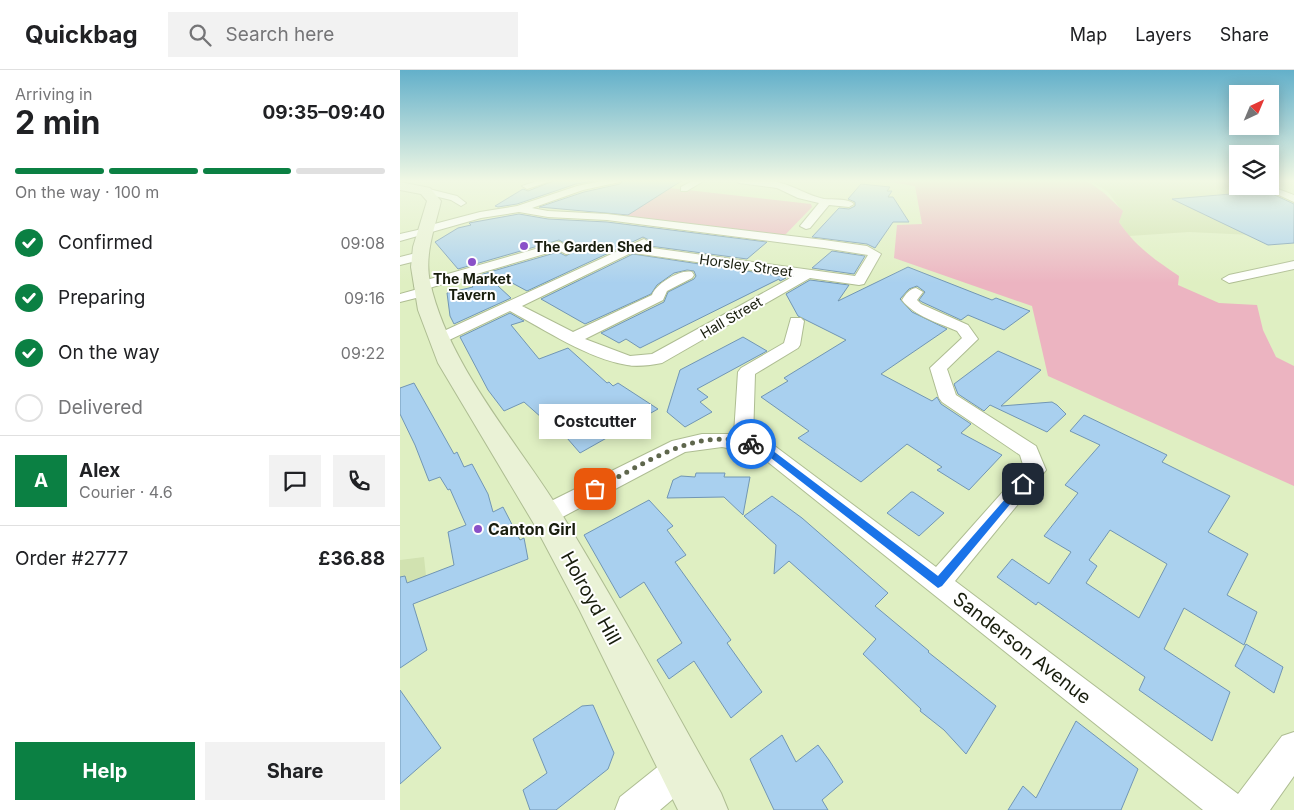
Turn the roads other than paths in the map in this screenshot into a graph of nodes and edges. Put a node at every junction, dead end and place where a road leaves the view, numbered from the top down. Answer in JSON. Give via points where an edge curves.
{"nodes":[{"id":1,"x":430,"y":215,"type":"edge"},
{"id":2,"x":483,"y":215,"type":"edge"},
{"id":3,"x":558,"y":215,"type":"edge"},
{"id":4,"x":816,"y":215,"type":"edge"},
{"id":5,"x":671,"y":226,"type":"junction"},
{"id":6,"x":806,"y":226,"type":"dead end"},
{"id":7,"x":426,"y":230,"type":"junction"},
{"id":8,"x":400,"y":238,"type":"edge"},
{"id":9,"x":563,"y":248,"type":"dead end"},
{"id":10,"x":634,"y":249,"type":"junction"},
{"id":11,"x":420,"y":256,"type":"junction"},
{"id":12,"x":400,"y":260,"type":"edge"},
{"id":13,"x":504,"y":262,"type":"junction"},
{"id":14,"x":1294,"y":265,"type":"edge"},
{"id":15,"x":515,"y":271,"type":"dead end"},
{"id":16,"x":807,"y":274,"type":"junction"},
{"id":17,"x":687,"y":275,"type":"dead end"},
{"id":18,"x":1229,"y":279,"type":"dead end"},
{"id":19,"x":422,"y":289,"type":"junction"},
{"id":20,"x":916,"y":292,"type":"dead end"},
{"id":21,"x":400,"y":298,"type":"edge"},
{"id":22,"x":512,"y":306,"type":"junction"},
{"id":23,"x":796,"y":321,"type":"dead end"},
{"id":24,"x":439,"y":339,"type":"junction"},
{"id":25,"x":572,"y":339,"type":"junction"},
{"id":26,"x":743,"y":442,"type":"junction"},
{"id":27,"x":545,"y":515,"type":"junction"},
{"id":28,"x":938,"y":583,"type":"junction"},
{"id":29,"x":1294,"y":748,"type":"edge"},
{"id":30,"x":682,"y":769,"type":"junction"},
{"id":31,"x":633,"y":810,"type":"edge"},
{"id":32,"x":704,"y":810,"type":"edge"},
{"id":33,"x":1231,"y":810,"type":"edge"},
{"id":34,"x":1248,"y":810,"type":"edge"}],
"edges":[{"from":1,"to":7,"type":"main road","name":"Holroyd Hill"},
{"from":2,"to":7,"type":"street"},
{"from":3,"to":5,"type":"street"},
{"from":4,"to":6,"type":"street"},
{"from":5,"to":10,"type":"street"},
{"from":5,"to":16,"type":"street","name":"Horsley Street","via":[[824,244],[875,254],[859,281]]},
{"from":7,"to":8,"type":"street"},
{"from":7,"to":11,"type":"main road","name":"Holroyd Hill"},
{"from":9,"to":13,"type":"street"},
{"from":10,"to":16,"type":"street","name":"Horsley Street"},
{"from":10,"to":22,"type":"street"},
{"from":11,"to":12,"type":"street"},
{"from":11,"to":19,"type":"main road","name":"Holroyd Hill"},
{"from":13,"to":15,"type":"street"},
{"from":13,"to":19,"type":"street"},
{"from":14,"to":18,"type":"street"},
{"from":16,"to":25,"type":"street","name":"Hall Street","via":[[656,360],[629,361]]},
{"from":17,"to":25,"type":"street","via":[[661,289],[658,297]]},
{"from":19,"to":21,"type":"street"},
{"from":19,"to":24,"type":"main road","name":"Holroyd Hill"},
{"from":20,"to":28,"type":"street","via":[[909,300],[916,307],[963,328],[970,339],[938,368],[948,398],[1029,451],[1035,470]]},
{"from":22,"to":24,"type":"street"},
{"from":22,"to":25,"type":"street"},
{"from":23,"to":26,"type":"street","via":[[792,345],[746,372]]},
{"from":24,"to":27,"type":"main road","name":"Holroyd Hill","via":[[460,380]]},
{"from":26,"to":27,"type":"street","name":"Sanderson Avenue","via":[[718,439],[679,446]]},
{"from":26,"to":28,"type":"street","name":"Sanderson Avenue","via":[[765,449]]},
{"from":27,"to":30,"type":"main road","name":"Holroyd Hill"},
{"from":28,"to":33,"type":"street","name":"Sanderson Avenue"},
{"from":29,"to":34,"type":"street"},
{"from":30,"to":31,"type":"street"},
{"from":30,"to":32,"type":"main road","name":"Holroyd Hill"}]}
